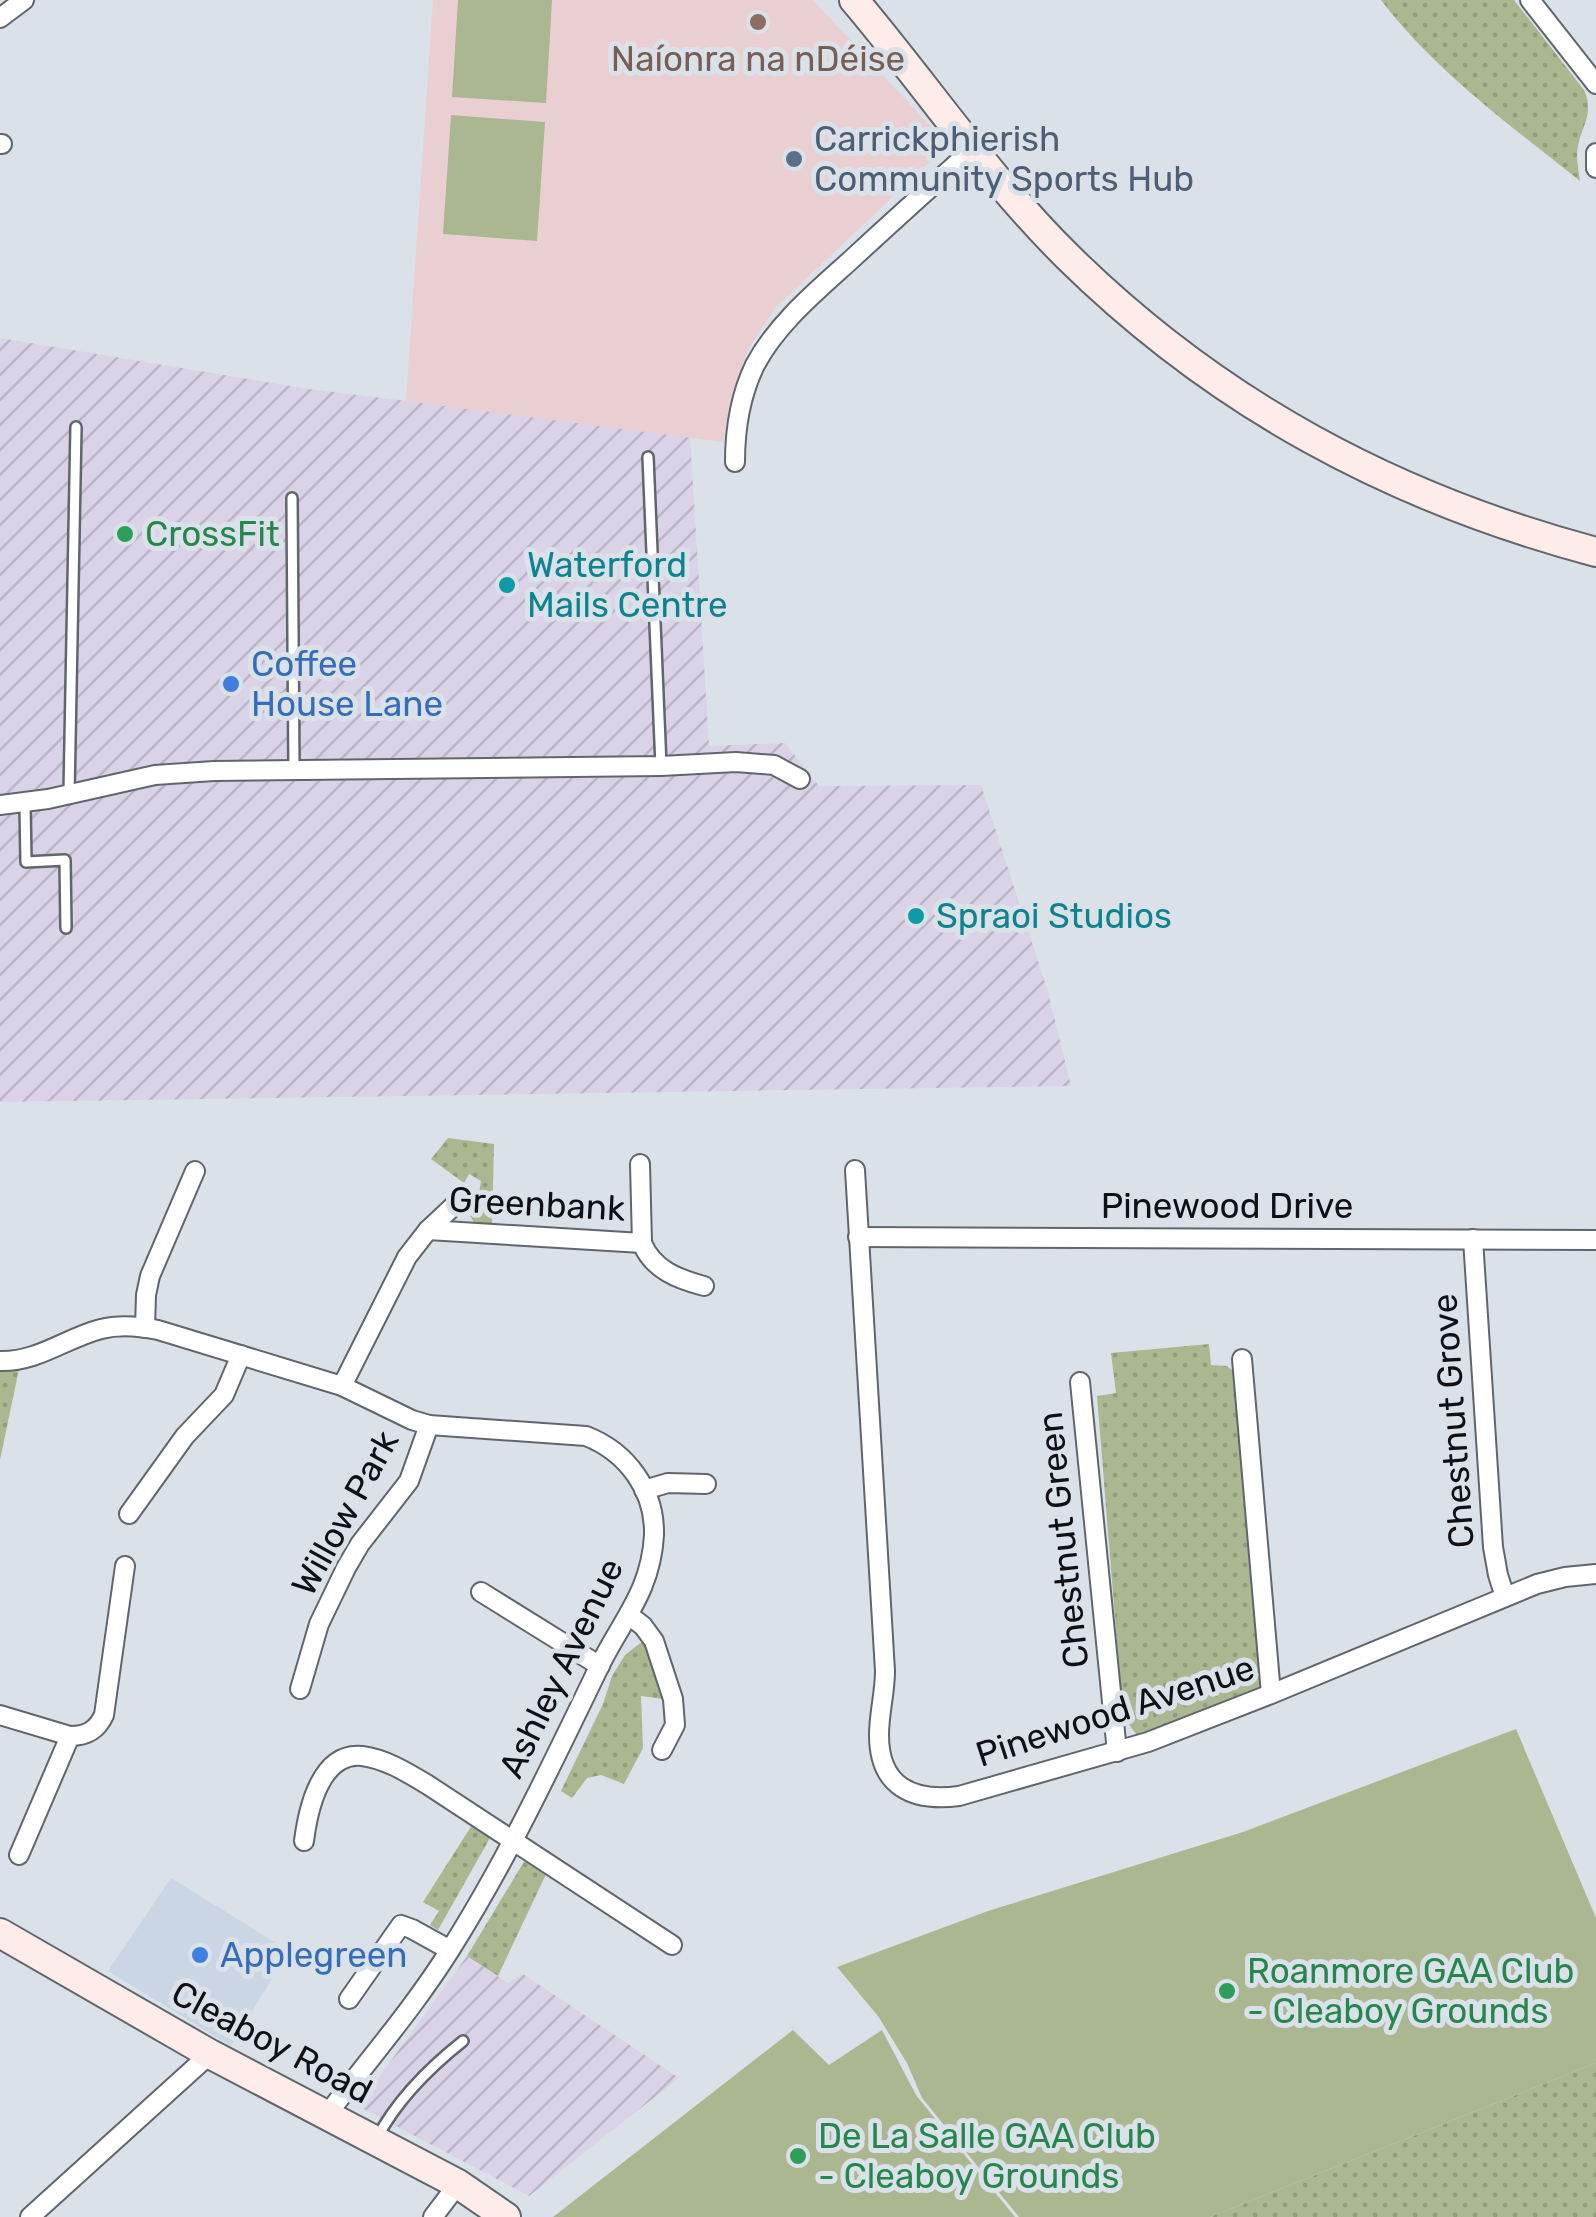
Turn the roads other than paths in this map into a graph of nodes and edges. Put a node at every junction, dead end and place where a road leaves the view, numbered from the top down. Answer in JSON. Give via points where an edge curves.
{"nodes":[{"id":1,"x":24,"y":0,"type":"edge"},
{"id":2,"x":854,"y":0,"type":"edge"},
{"id":3,"x":1530,"y":0,"type":"edge"},
{"id":4,"x":0,"y":18,"type":"edge"},
{"id":5,"x":1594,"y":78,"type":"edge"},
{"id":6,"x":972,"y":149,"type":"junction"},
{"id":7,"x":1596,"y":153,"type":"edge"},
{"id":8,"x":1596,"y":168,"type":"edge"},
{"id":9,"x":76,"y":427,"type":"dead end"},
{"id":10,"x":648,"y":456,"type":"dead end"},
{"id":11,"x":735,"y":462,"type":"dead end"},
{"id":12,"x":292,"y":498,"type":"dead end"},
{"id":13,"x":1596,"y":552,"type":"edge"},
{"id":14,"x":661,"y":766,"type":"junction"},
{"id":15,"x":294,"y":770,"type":"junction"},
{"id":16,"x":800,"y":779,"type":"dead end"},
{"id":17,"x":68,"y":794,"type":"junction"},
{"id":18,"x":25,"y":802,"type":"junction"},
{"id":19,"x":0,"y":805,"type":"edge"},
{"id":20,"x":66,"y":928,"type":"dead end"},
{"id":21,"x":640,"y":1164,"type":"dead end"},
{"id":22,"x":854,"y":1170,"type":"dead end"},
{"id":23,"x":195,"y":1171,"type":"dead end"},
{"id":24,"x":461,"y":1200,"type":"dead end"},
{"id":25,"x":428,"y":1230,"type":"junction"},
{"id":26,"x":858,"y":1237,"type":"junction"},
{"id":27,"x":1473,"y":1239,"type":"junction"},
{"id":28,"x":1596,"y":1240,"type":"edge"},
{"id":29,"x":642,"y":1243,"type":"junction"},
{"id":30,"x":704,"y":1286,"type":"dead end"},
{"id":31,"x":145,"y":1328,"type":"junction"},
{"id":32,"x":242,"y":1355,"type":"junction"},
{"id":33,"x":1242,"y":1359,"type":"dead end"},
{"id":34,"x":0,"y":1361,"type":"edge"},
{"id":35,"x":1080,"y":1382,"type":"dead end"},
{"id":36,"x":342,"y":1386,"type":"junction"},
{"id":37,"x":429,"y":1425,"type":"junction"},
{"id":38,"x":706,"y":1484,"type":"dead end"},
{"id":39,"x":644,"y":1490,"type":"junction"},
{"id":40,"x":129,"y":1514,"type":"dead end"},
{"id":41,"x":125,"y":1566,"type":"dead end"},
{"id":42,"x":1596,"y":1574,"type":"edge"},
{"id":43,"x":481,"y":1592,"type":"dead end"},
{"id":44,"x":1505,"y":1596,"type":"junction"},
{"id":45,"x":630,"y":1616,"type":"junction"},
{"id":46,"x":600,"y":1666,"type":"junction"},
{"id":47,"x":300,"y":1689,"type":"dead end"},
{"id":48,"x":1271,"y":1694,"type":"junction"},
{"id":49,"x":0,"y":1715,"type":"edge"},
{"id":50,"x":70,"y":1736,"type":"junction"},
{"id":51,"x":662,"y":1750,"type":"dead end"},
{"id":52,"x":1117,"y":1752,"type":"junction"},
{"id":53,"x":512,"y":1839,"type":"junction"},
{"id":54,"x":304,"y":1840,"type":"dead end"},
{"id":55,"x":19,"y":1855,"type":"dead end"},
{"id":56,"x":0,"y":1934,"type":"edge"},
{"id":57,"x":672,"y":1944,"type":"dead end"},
{"id":58,"x":450,"y":1950,"type":"junction"},
{"id":59,"x":349,"y":1999,"type":"dead end"},
{"id":60,"x":463,"y":2041,"type":"dead end"},
{"id":61,"x":210,"y":2054,"type":"junction"},
{"id":62,"x":327,"y":2115,"type":"junction"},
{"id":63,"x":375,"y":2140,"type":"junction"},
{"id":64,"x":458,"y":2184,"type":"junction"},
{"id":65,"x":30,"y":2217,"type":"edge"},
{"id":66,"x":432,"y":2217,"type":"edge"},
{"id":67,"x":506,"y":2217,"type":"edge"}],
"edges":[{"from":1,"to":4,"type":"street"},
{"from":2,"to":6,"type":"street"},
{"from":3,"to":5,"type":"street"},
{"from":6,"to":11,"type":"street","via":[[771,340],[742,397]]},
{"from":6,"to":13,"type":"street","via":[[1107,293],[1266,414],[1434,498]]},
{"from":7,"to":8,"type":"street"},
{"from":9,"to":17,"type":"lane"},
{"from":10,"to":14,"type":"lane"},
{"from":12,"to":15,"type":"lane"},
{"from":14,"to":15,"type":"street"},
{"from":14,"to":16,"type":"street","via":[[764,763]]},
{"from":15,"to":17,"type":"street","via":[[154,775]]},
{"from":17,"to":18,"type":"street"},
{"from":18,"to":19,"type":"street"},
{"from":18,"to":20,"type":"lane","via":[[26,862],[65,860]]},
{"from":21,"to":29,"type":"street","name":"Greenbank"},
{"from":22,"to":26,"type":"street","name":"Pinewood Avenue"},
{"from":23,"to":31,"type":"street","via":[[150,1276]]},
{"from":24,"to":25,"type":"street","name":"Greenbank"},
{"from":25,"to":29,"type":"street","name":"Greenbank"},
{"from":25,"to":36,"type":"street","name":"Greenbank","via":[[401,1267]]},
{"from":26,"to":27,"type":"street","name":"Pinewood Drive"},
{"from":26,"to":52,"type":"street","name":"Pinewood Avenue","via":[[885,1767],[912,1794],[942,1798]]},
{"from":27,"to":28,"type":"street","name":"Pinewood Drive"},
{"from":27,"to":44,"type":"street","name":"Chestnut Grove","via":[[1493,1547]]},
{"from":29,"to":30,"type":"street","name":"Greenbank","via":[[667,1272]]},
{"from":31,"to":32,"type":"street","name":"Ashley Avenue"},
{"from":31,"to":34,"type":"street","name":"Ashley Avenue","via":[[98,1330],[32,1358]]},
{"from":32,"to":36,"type":"street","name":"Ashley Avenue"},
{"from":32,"to":40,"type":"street","via":[[224,1395]]},
{"from":33,"to":48,"type":"street"},
{"from":35,"to":52,"type":"street","name":"Chestnut Green"},
{"from":36,"to":37,"type":"street","name":"Ashley Avenue"},
{"from":37,"to":39,"type":"street","name":"Ashley Avenue","via":[[586,1436],[623,1457]]},
{"from":37,"to":47,"type":"street","name":"Willow Park","via":[[409,1480],[340,1580]]},
{"from":38,"to":39,"type":"street"},
{"from":39,"to":45,"type":"street","name":"Ashley Avenue","via":[[653,1546]]},
{"from":41,"to":50,"type":"street","via":[[104,1715],[93,1730]]},
{"from":42,"to":44,"type":"street","name":"Pinewood Avenue"},
{"from":43,"to":46,"type":"street"},
{"from":44,"to":48,"type":"street","name":"Pinewood Avenue"},
{"from":45,"to":46,"type":"street","name":"Ashley Avenue"},
{"from":45,"to":51,"type":"street","via":[[654,1641],[673,1699],[675,1725]]},
{"from":46,"to":53,"type":"street","name":"Ashley Avenue"},
{"from":48,"to":52,"type":"street","name":"Pinewood Avenue"},
{"from":49,"to":50,"type":"street"},
{"from":50,"to":55,"type":"street"},
{"from":53,"to":54,"type":"street","via":[[394,1766],[356,1756],[339,1760],[320,1784]]},
{"from":53,"to":57,"type":"street"},
{"from":53,"to":58,"type":"street","name":"Ashley Avenue"},
{"from":56,"to":61,"type":"street","name":"Cleaboy Road"},
{"from":58,"to":59,"type":"street","via":[[401,1926]]},
{"from":58,"to":62,"type":"street","name":"Ashley Avenue"},
{"from":60,"to":63,"type":"lane","via":[[390,2113]]},
{"from":61,"to":62,"type":"street","name":"Cleaboy Road"},
{"from":61,"to":65,"type":"street"},
{"from":62,"to":63,"type":"street","name":"Cleaboy Road"},
{"from":63,"to":64,"type":"street","name":"Cleaboy Road"},
{"from":64,"to":66,"type":"street"},
{"from":64,"to":67,"type":"street","name":"Cleaboy Road"}]}
